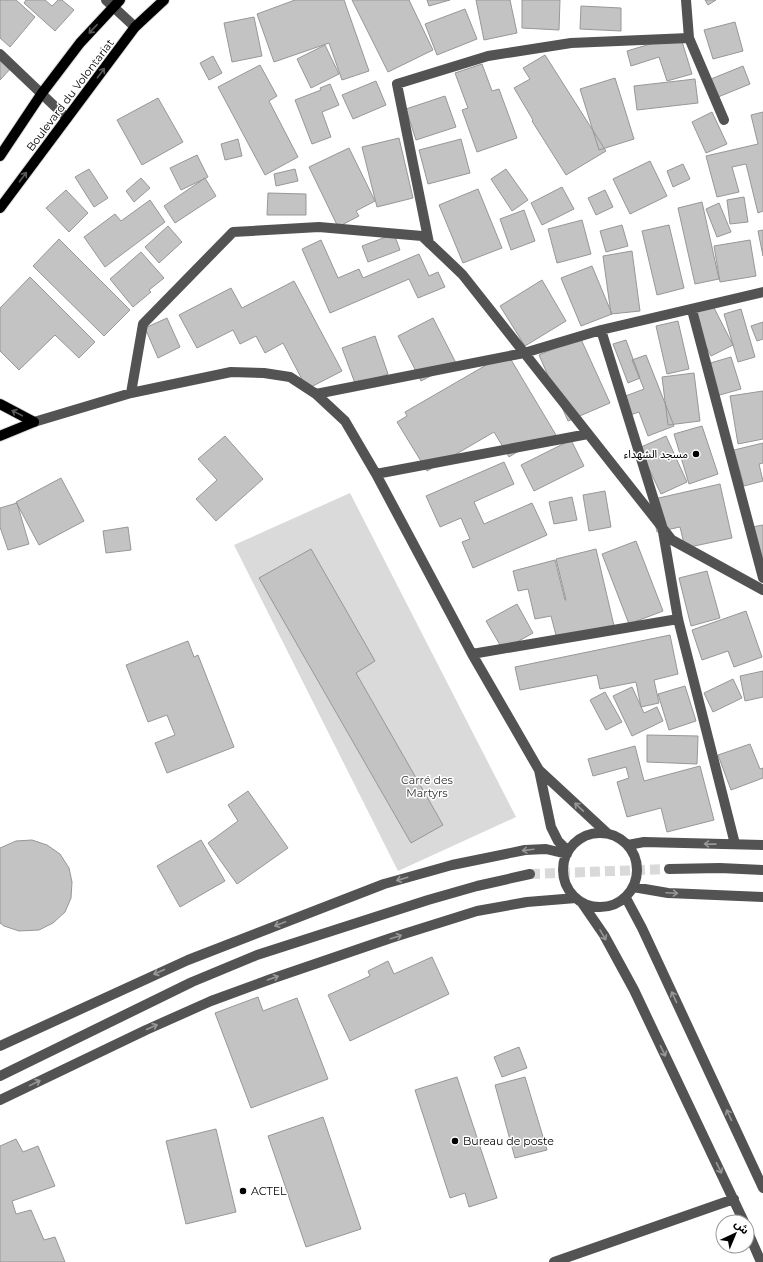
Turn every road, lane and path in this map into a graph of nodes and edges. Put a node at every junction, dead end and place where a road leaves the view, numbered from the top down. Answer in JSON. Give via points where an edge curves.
{"nodes":[{"id":1,"x":164,"y":0,"type":"edge"},
{"id":2,"x":686,"y":0,"type":"edge"},
{"id":3,"x":113,"y":2,"type":"edge"},
{"id":4,"x":135,"y":27,"type":"junction"},
{"id":5,"x":689,"y":38,"type":"junction"},
{"id":6,"x":0,"y":54,"type":"edge"},
{"id":7,"x":42,"y":93,"type":"junction"},
{"id":8,"x":67,"y":118,"type":"junction"},
{"id":9,"x":724,"y":120,"type":"dead end"},
{"id":10,"x":0,"y":156,"type":"edge"},
{"id":11,"x":0,"y":208,"type":"edge"},
{"id":12,"x":429,"y":243,"type":"junction"},
{"id":13,"x":763,"y":292,"type":"edge"},
{"id":14,"x":692,"y":310,"type":"junction"},
{"id":15,"x":602,"y":330,"type":"junction"},
{"id":16,"x":524,"y":353,"type":"junction"},
{"id":17,"x":131,"y":393,"type":"junction"},
{"id":18,"x":316,"y":394,"type":"junction"},
{"id":19,"x":0,"y":404,"type":"edge"},
{"id":20,"x":34,"y":422,"type":"junction"},
{"id":21,"x":588,"y":434,"type":"junction"},
{"id":22,"x":0,"y":436,"type":"edge"},
{"id":23,"x":376,"y":474,"type":"junction"},
{"id":24,"x":662,"y":526,"type":"junction"},
{"id":25,"x":763,"y":578,"type":"edge"},
{"id":26,"x":763,"y":590,"type":"edge"},
{"id":27,"x":678,"y":619,"type":"junction"},
{"id":28,"x":472,"y":654,"type":"junction"},
{"id":29,"x":539,"y":770,"type":"junction"},
{"id":30,"x":608,"y":833,"type":"junction"},
{"id":31,"x":735,"y":844,"type":"junction"},
{"id":32,"x":628,"y":845,"type":"junction"},
{"id":33,"x":763,"y":845,"type":"edge"},
{"id":34,"x":567,"y":853,"type":"junction"},
{"id":35,"x":669,"y":869,"type":"tunnel mouth"},
{"id":36,"x":763,"y":870,"type":"edge"},
{"id":37,"x":530,"y":874,"type":"tunnel mouth"},
{"id":38,"x":633,"y":887,"type":"junction"},
{"id":39,"x":763,"y":897,"type":"edge"},
{"id":40,"x":626,"y":898,"type":"junction"},
{"id":41,"x":579,"y":900,"type":"junction"},
{"id":42,"x":0,"y":1046,"type":"edge"},
{"id":43,"x":0,"y":1076,"type":"edge"},
{"id":44,"x":0,"y":1100,"type":"edge"},
{"id":45,"x":763,"y":1188,"type":"edge"},
{"id":46,"x":734,"y":1199,"type":"junction"},
{"id":47,"x":741,"y":1214,"type":"edge"},
{"id":48,"x":755,"y":1248,"type":"edge"},
{"id":49,"x":554,"y":1262,"type":"edge"},
{"id":50,"x":761,"y":1262,"type":"edge"}],
"edges":[{"from":1,"to":4,"type":"main road","name":"Boulevard du Volontariat"},
{"from":2,"to":5,"type":"street"},
{"from":3,"to":4,"type":"street"},
{"from":3,"to":7,"type":"main road","name":"Boulevard du Volontariat","one_way":true},
{"from":8,"to":4,"type":"main road","name":"Boulevard du Volontariat","one_way":true},
{"from":5,"to":9,"type":"street"},
{"from":5,"to":12,"type":"street","via":[[571,43],[488,56],[397,84]]},
{"from":6,"to":7,"type":"street"},
{"from":7,"to":8,"type":"street"},
{"from":7,"to":10,"type":"main road","name":"Boulevard du Volontariat"},
{"from":11,"to":8,"type":"main road","name":"Boulevard du Volontariat","one_way":true},
{"from":12,"to":16,"type":"street","via":[[462,274]]},
{"from":12,"to":17,"type":"street","via":[[422,236],[319,227],[233,232],[143,324]]},
{"from":13,"to":14,"type":"street"},
{"from":14,"to":15,"type":"street"},
{"from":14,"to":25,"type":"street"},
{"from":15,"to":16,"type":"street"},
{"from":15,"to":24,"type":"street"},
{"from":16,"to":18,"type":"street"},
{"from":16,"to":21,"type":"street"},
{"from":17,"to":18,"type":"street","via":[[231,372],[290,377]]},
{"from":17,"to":20,"type":"street"},
{"from":18,"to":23,"type":"street","via":[[345,421]]},
{"from":20,"to":19,"type":"main road","one_way":true},
{"from":20,"to":22,"type":"main road"},
{"from":21,"to":23,"type":"street"},
{"from":21,"to":24,"type":"street"},
{"from":23,"to":28,"type":"street"},
{"from":24,"to":26,"type":"street","via":[[672,540]]},
{"from":24,"to":27,"type":"street"},
{"from":27,"to":28,"type":"street"},
{"from":27,"to":31,"type":"street"},
{"from":28,"to":29,"type":"street"},
{"from":30,"to":29,"type":"street","one_way":true},
{"from":29,"to":34,"type":"street","via":[[551,827]]},
{"from":30,"to":32,"type":"street"},
{"from":30,"to":34,"type":"street","via":[[585,836],[575,842]]},
{"from":31,"to":32,"type":"street","one_way":true,"via":[[644,842]]},
{"from":31,"to":33,"type":"street"},
{"from":32,"to":38,"type":"street","via":[[637,865],[637,877]]},
{"from":34,"to":41,"type":"street","via":[[564,878],[568,889]]},
{"from":34,"to":42,"type":"street","one_way":true,"via":[[546,849],[525,850],[452,865],[384,884],[188,960]]},
{"from":35,"to":36,"type":"street"},
{"from":37,"to":43,"type":"street","via":[[428,900],[257,955],[192,982]]},
{"from":38,"to":39,"type":"street","one_way":true,"via":[[668,894]]},
{"from":38,"to":40,"type":"street"},
{"from":40,"to":41,"type":"street","via":[[604,907],[593,907]]},
{"from":45,"to":40,"type":"street","one_way":true},
{"from":44,"to":41,"type":"street","one_way":true,"via":[[153,1026],[210,1001],[271,979],[477,911],[527,902]]},
{"from":41,"to":46,"type":"street","one_way":true,"via":[[604,935],[634,990]]},
{"from":46,"to":47,"type":"street"},
{"from":46,"to":49,"type":"street"},
{"from":48,"to":50,"type":"street"}]}
